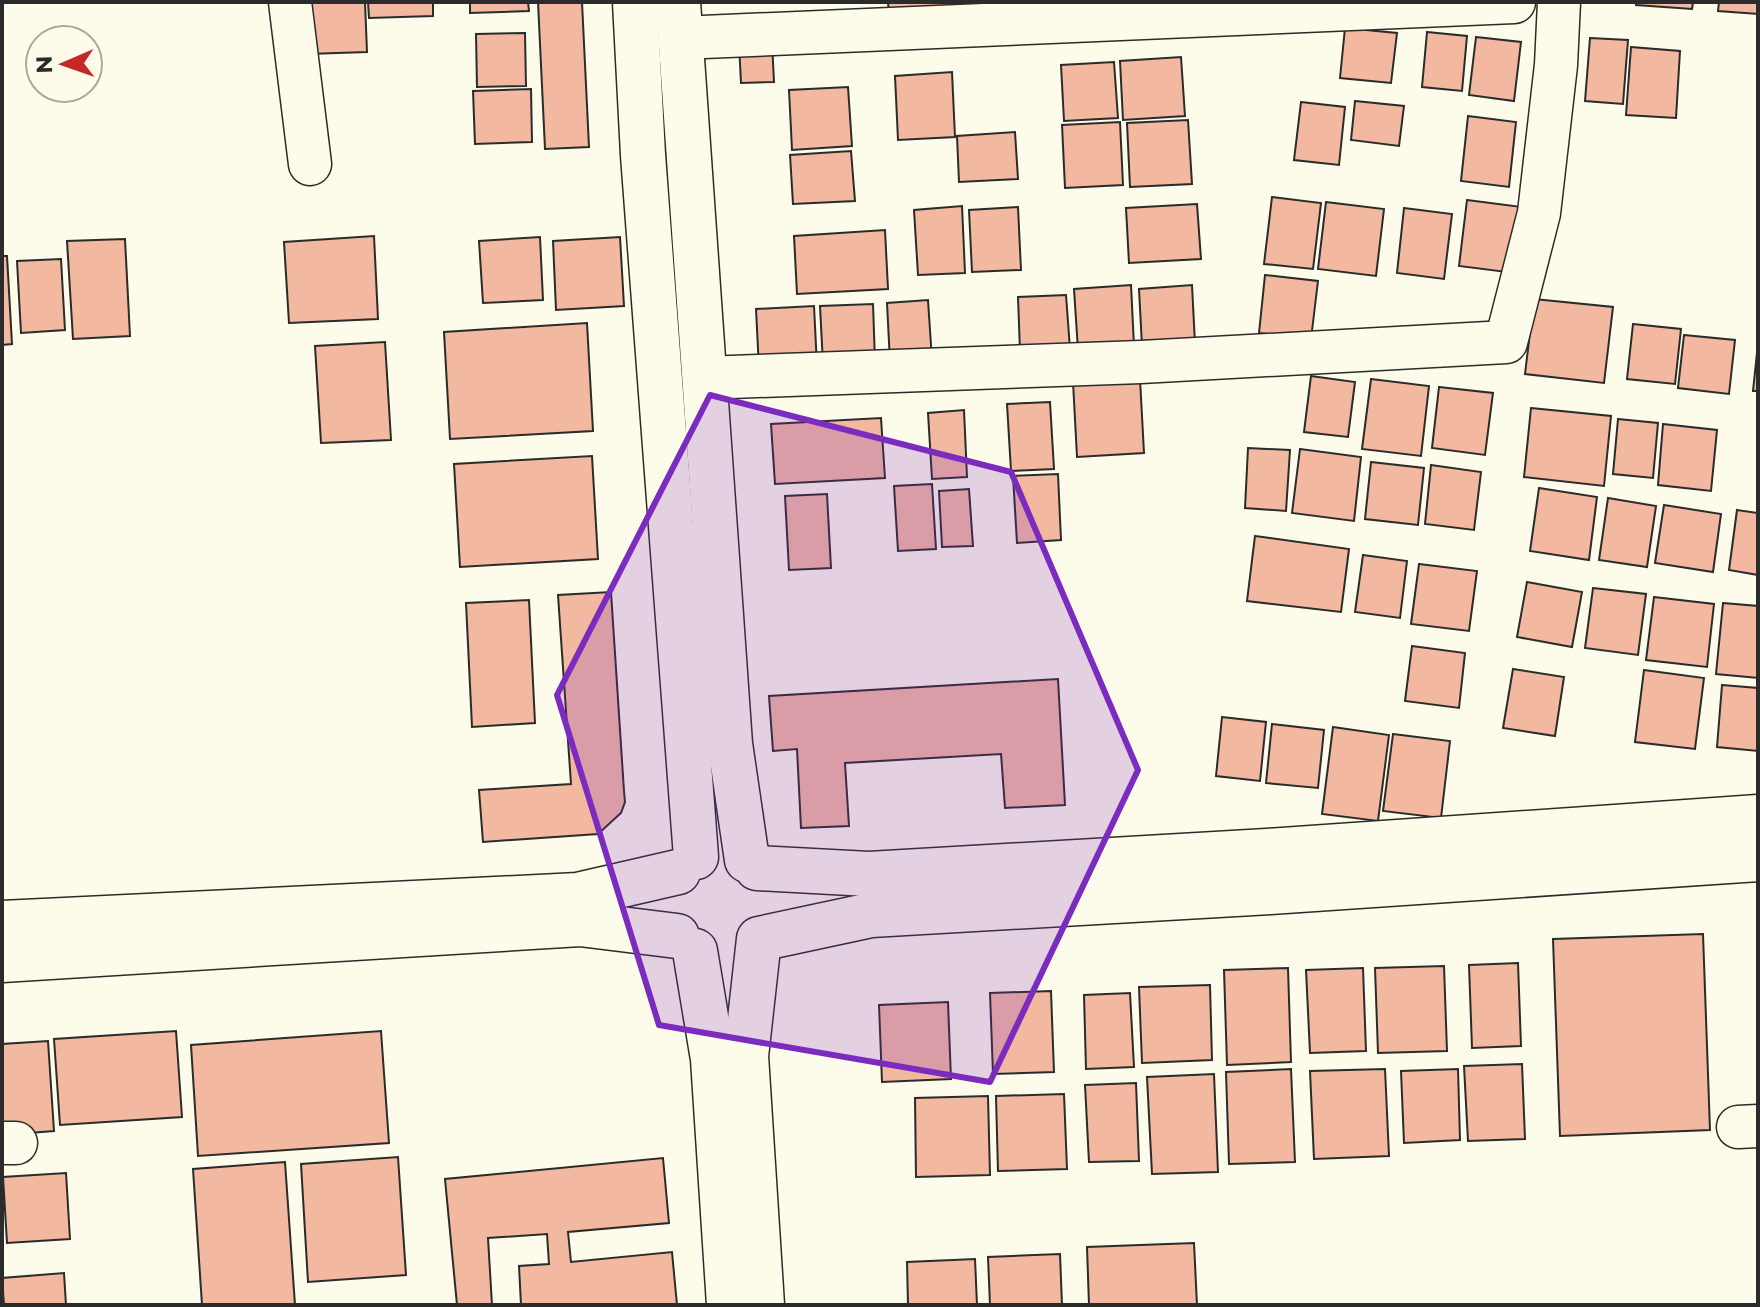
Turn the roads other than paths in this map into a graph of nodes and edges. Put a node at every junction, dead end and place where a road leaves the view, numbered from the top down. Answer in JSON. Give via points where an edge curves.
{"nodes":[{"id":1,"x":290,"y":2,"type":"edge"},
{"id":2,"x":635,"y":2,"type":"edge"},
{"id":3,"x":1514,"y":2,"type":"edge"},
{"id":4,"x":1559,"y":2,"type":"edge"},
{"id":5,"x":679,"y":20,"type":"edge"},
{"id":6,"x":310,"y":164,"type":"dead end"},
{"id":7,"x":704,"y":378,"type":"junction"},
{"id":8,"x":1758,"y":817,"type":"edge"},
{"id":9,"x":1758,"y":859,"type":"edge"},
{"id":10,"x":752,"y":864,"type":"junction"},
{"id":11,"x":687,"y":865,"type":"junction"},
{"id":12,"x":2,"y":923,"type":"edge"},
{"id":13,"x":759,"y":939,"type":"junction"},
{"id":14,"x":686,"y":944,"type":"junction"},
{"id":15,"x":2,"y":960,"type":"edge"},
{"id":16,"x":729,"y":1305,"type":"edge"},
{"id":17,"x":762,"y":1305,"type":"edge"}],
"edges":[{"from":1,"to":6,"type":"street"},
{"from":2,"to":11,"type":"street"},
{"from":3,"to":5,"type":"street"},
{"from":4,"to":7,"type":"street","via":[[1539,213],[1506,342]]},
{"from":5,"to":7,"type":"street"},
{"from":7,"to":10,"type":"street","via":[[730,744]]},
{"from":8,"to":10,"type":"street","via":[[869,874]]},
{"from":9,"to":13,"type":"street","via":[[871,915]]},
{"from":10,"to":11,"type":"street","via":[[714,852]]},
{"from":10,"to":13,"type":"street","via":[[767,883],[772,904]]},
{"from":11,"to":12,"type":"street","via":[[578,895]]},
{"from":11,"to":14,"type":"street","via":[[669,888],[666,902],[668,920]]},
{"from":13,"to":14,"type":"street","via":[[727,957],[712,957]]},
{"from":13,"to":17,"type":"street","via":[[746,1056]]},
{"from":14,"to":15,"type":"street","via":[[580,924]]},
{"from":14,"to":16,"type":"street","via":[[713,1059]]}]}
